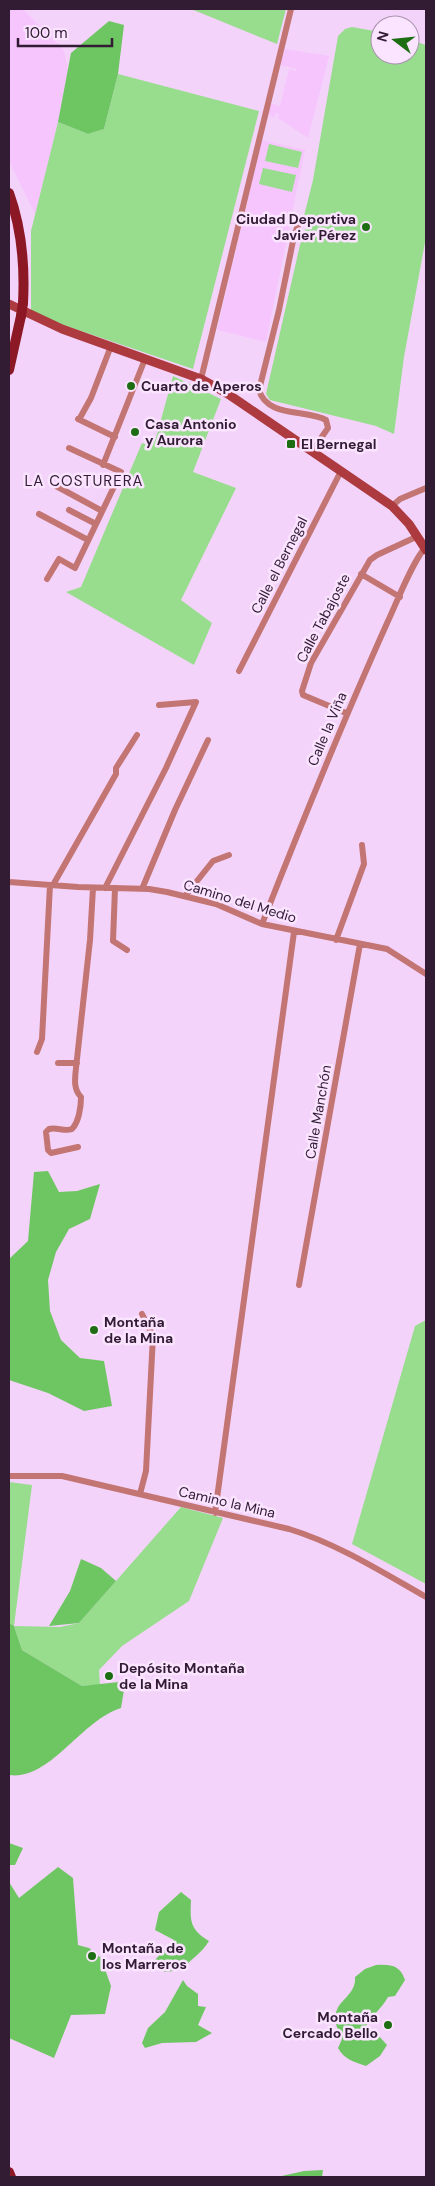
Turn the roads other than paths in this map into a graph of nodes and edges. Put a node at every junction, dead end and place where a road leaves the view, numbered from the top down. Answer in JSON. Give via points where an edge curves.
{"nodes":[{"id":1,"x":290,"y":9,"type":"edge"},
{"id":2,"x":9,"y":192,"type":"edge"},
{"id":3,"x":300,"y":220,"type":"dead end"},
{"id":4,"x":9,"y":304,"type":"edge"},
{"id":5,"x":18,"y":333,"type":"junction"},
{"id":6,"x":9,"y":342,"type":"edge"},
{"id":7,"x":111,"y":346,"type":"junction"},
{"id":8,"x":145,"y":359,"type":"junction"},
{"id":9,"x":9,"y":368,"type":"edge"},
{"id":10,"x":201,"y":379,"type":"junction"},
{"id":11,"x":115,"y":437,"type":"junction"},
{"id":12,"x":69,"y":448,"type":"dead end"},
{"id":13,"x":312,"y":451,"type":"junction"},
{"id":14,"x":103,"y":465,"type":"junction"},
{"id":15,"x":341,"y":471,"type":"junction"},
{"id":16,"x":56,"y":486,"type":"dead end"},
{"id":17,"x":426,"y":488,"type":"edge"},
{"id":18,"x":392,"y":506,"type":"junction"},
{"id":19,"x":69,"y":510,"type":"dead end"},
{"id":20,"x":102,"y":511,"type":"junction"},
{"id":21,"x":39,"y":514,"type":"dead end"},
{"id":22,"x":96,"y":524,"type":"junction"},
{"id":23,"x":416,"y":537,"type":"junction"},
{"id":24,"x":88,"y":540,"type":"junction"},
{"id":25,"x":426,"y":548,"type":"edge"},
{"id":26,"x":360,"y":574,"type":"junction"},
{"id":27,"x":47,"y":578,"type":"dead end"},
{"id":28,"x":400,"y":597,"type":"junction"},
{"id":29,"x":238,"y":670,"type":"dead end"},
{"id":30,"x":159,"y":705,"type":"dead end"},
{"id":31,"x":346,"y":713,"type":"junction"},
{"id":32,"x":137,"y":735,"type":"dead end"},
{"id":33,"x":208,"y":740,"type":"dead end"},
{"id":34,"x":362,"y":845,"type":"dead end"},
{"id":35,"x":229,"y":855,"type":"dead end"},
{"id":36,"x":9,"y":882,"type":"edge"},
{"id":37,"x":51,"y":885,"type":"junction"},
{"id":38,"x":93,"y":888,"type":"junction"},
{"id":39,"x":105,"y":888,"type":"junction"},
{"id":40,"x":115,"y":888,"type":"junction"},
{"id":41,"x":142,"y":889,"type":"junction"},
{"id":42,"x":185,"y":896,"type":"junction"},
{"id":43,"x":262,"y":924,"type":"junction"},
{"id":44,"x":294,"y":932,"type":"junction"},
{"id":45,"x":336,"y":940,"type":"junction"},
{"id":46,"x":360,"y":944,"type":"junction"},
{"id":47,"x":128,"y":950,"type":"dead end"},
{"id":48,"x":426,"y":974,"type":"edge"},
{"id":49,"x":38,"y":1052,"type":"dead end"},
{"id":50,"x":58,"y":1063,"type":"dead end"},
{"id":51,"x":77,"y":1063,"type":"junction"},
{"id":52,"x":78,"y":1147,"type":"dead end"},
{"id":53,"x":299,"y":1284,"type":"dead end"},
{"id":54,"x":142,"y":1314,"type":"dead end"},
{"id":55,"x":9,"y":1476,"type":"edge"},
{"id":56,"x":140,"y":1494,"type":"junction"},
{"id":57,"x":215,"y":1513,"type":"junction"},
{"id":58,"x":426,"y":1597,"type":"edge"},
{"id":59,"x":9,"y":2172,"type":"edge"},
{"id":60,"x":11,"y":2177,"type":"edge"}],
"edges":[{"from":1,"to":10,"type":"street"},
{"from":2,"to":5,"type":"main road","bridge":true,"via":[[23,253],[23,303]]},
{"from":3,"to":13,"type":"street","via":[[259,390],[265,402],[277,409],[326,420],[328,428]]},
{"from":4,"to":7,"type":"main road","via":[[62,329]]},
{"from":5,"to":6,"type":"main road"},
{"from":5,"to":9,"type":"main road"},
{"from":7,"to":8,"type":"main road"},
{"from":7,"to":11,"type":"street","via":[[80,418]]},
{"from":8,"to":10,"type":"main road"},
{"from":8,"to":11,"type":"street"},
{"from":10,"to":13,"type":"main road"},
{"from":11,"to":14,"type":"street"},
{"from":12,"to":14,"type":"street"},
{"from":13,"to":15,"type":"main road"},
{"from":14,"to":20,"type":"street","via":[[121,472]]},
{"from":15,"to":18,"type":"main road"},
{"from":15,"to":29,"type":"street","name":"Calle el Bernegal"},
{"from":16,"to":20,"type":"street"},
{"from":17,"to":18,"type":"street"},
{"from":18,"to":23,"type":"main road"},
{"from":19,"to":22,"type":"street"},
{"from":20,"to":22,"type":"street"},
{"from":21,"to":24,"type":"street"},
{"from":22,"to":24,"type":"street"},
{"from":23,"to":25,"type":"main road"},
{"from":23,"to":26,"type":"street","name":"Calle Tabajoste","via":[[377,555]]},
{"from":24,"to":27,"type":"street","via":[[75,568],[59,559]]},
{"from":25,"to":28,"type":"street","name":"Calle la Viña"},
{"from":26,"to":28,"type":"street"},
{"from":26,"to":31,"type":"street","name":"Calle Tabajoste","via":[[311,662],[302,691],[303,695]]},
{"from":28,"to":31,"type":"street","name":"Calle la Viña"},
{"from":30,"to":39,"type":"street","via":[[196,702]]},
{"from":31,"to":43,"type":"street","name":"Calle la Viña"},
{"from":32,"to":37,"type":"street"},
{"from":33,"to":41,"type":"street"},
{"from":34,"to":45,"type":"street","via":[[364,864]]},
{"from":35,"to":42,"type":"street","via":[[213,861]]},
{"from":36,"to":37,"type":"street","name":"Camino del Medio"},
{"from":37,"to":38,"type":"street","name":"Camino del Medio"},
{"from":37,"to":49,"type":"street","via":[[42,1039]]},
{"from":38,"to":39,"type":"street","name":"Camino del Medio"},
{"from":38,"to":51,"type":"street"},
{"from":39,"to":40,"type":"street","name":"Camino del Medio"},
{"from":40,"to":41,"type":"street","name":"Camino del Medio"},
{"from":40,"to":47,"type":"street","via":[[113,941]]},
{"from":41,"to":42,"type":"street","name":"Camino del Medio"},
{"from":42,"to":43,"type":"street","name":"Camino del Medio","via":[[216,904]]},
{"from":43,"to":44,"type":"street","name":"Camino del Medio"},
{"from":44,"to":45,"type":"street","name":"Camino del Medio"},
{"from":44,"to":57,"type":"street"},
{"from":45,"to":46,"type":"street","name":"Camino del Medio"},
{"from":46,"to":48,"type":"street","name":"Camino del Medio","via":[[387,950]]},
{"from":46,"to":53,"type":"street","name":"Calle Manchón"},
{"from":50,"to":51,"type":"street"},
{"from":51,"to":52,"type":"street","via":[[76,1086],[81,1099],[75,1126],[69,1130],[49,1128],[46,1132],[51,1152]]},
{"from":54,"to":56,"type":"street","via":[[153,1336],[146,1471]]},
{"from":55,"to":56,"type":"street","name":"Camino la Mina","via":[[62,1476]]},
{"from":56,"to":57,"type":"street","name":"Camino la Mina"},
{"from":57,"to":58,"type":"street","name":"Camino la Mina","via":[[306,1534]]},
{"from":59,"to":60,"type":"main road"}]}
